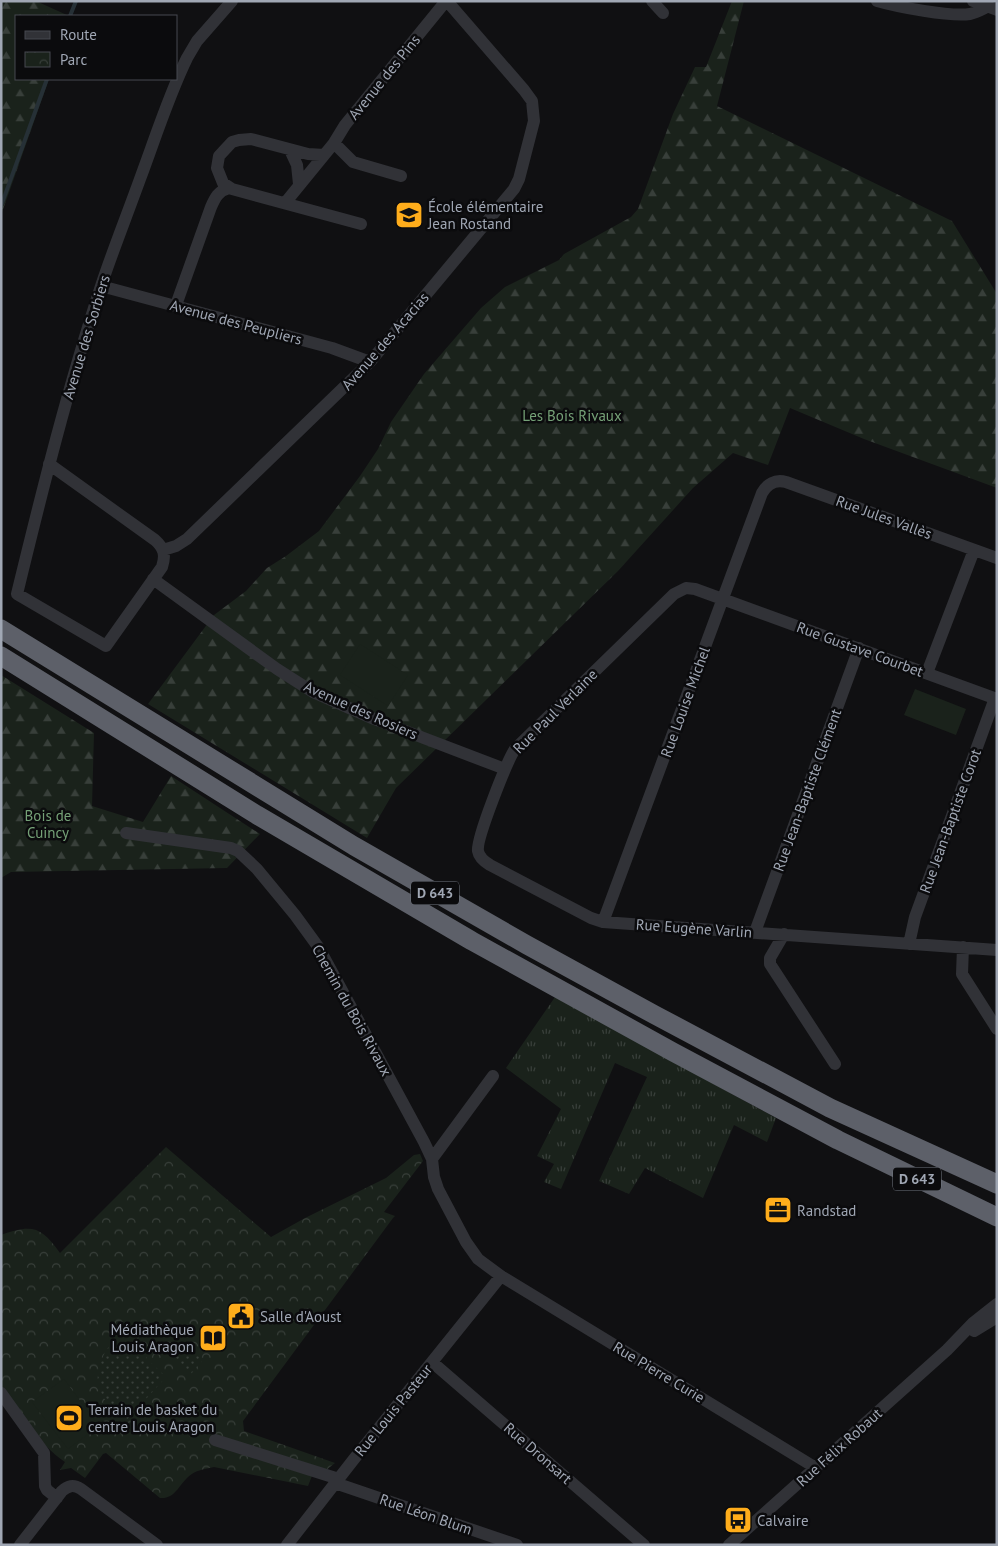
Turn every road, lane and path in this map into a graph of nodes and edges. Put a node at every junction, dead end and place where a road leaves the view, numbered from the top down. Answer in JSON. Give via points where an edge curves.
{"nodes":[{"id":1,"x":232,"y":1,"type":"edge"},
{"id":2,"x":446,"y":1,"type":"edge"},
{"id":3,"x":652,"y":1,"type":"edge"},
{"id":4,"x":877,"y":1,"type":"edge"},
{"id":5,"x":972,"y":1,"type":"edge"},
{"id":6,"x":992,"y":8,"type":"edge"},
{"id":7,"x":663,"y":13,"type":"dead end"},
{"id":8,"x":178,"y":79,"type":"edge"},
{"id":9,"x":178,"y":80,"type":"edge"},
{"id":10,"x":334,"y":143,"type":"junction"},
{"id":11,"x":290,"y":150,"type":"junction"},
{"id":12,"x":324,"y":155,"type":"junction"},
{"id":13,"x":401,"y":176,"type":"dead end"},
{"id":14,"x":299,"y":184,"type":"junction"},
{"id":15,"x":229,"y":188,"type":"junction"},
{"id":16,"x":285,"y":203,"type":"junction"},
{"id":17,"x":361,"y":224,"type":"dead end"},
{"id":18,"x":101,"y":286,"type":"junction"},
{"id":19,"x":176,"y":305,"type":"junction"},
{"id":20,"x":370,"y":362,"type":"junction"},
{"id":21,"x":49,"y":464,"type":"junction"},
{"id":22,"x":770,"y":484,"type":"joint"},
{"id":23,"x":163,"y":550,"type":"junction"},
{"id":24,"x":974,"y":550,"type":"junction"},
{"id":25,"x":997,"y":558,"type":"edge"},
{"id":26,"x":153,"y":579,"type":"junction"},
{"id":27,"x":723,"y":600,"type":"junction"},
{"id":28,"x":1,"y":629,"type":"edge"},
{"id":29,"x":859,"y":648,"type":"junction"},
{"id":30,"x":1,"y":656,"type":"edge"},
{"id":31,"x":926,"y":673,"type":"junction"},
{"id":32,"x":996,"y":698,"type":"edge"},
{"id":33,"x":505,"y":769,"type":"junction"},
{"id":34,"x":126,"y":833,"type":"dead end"},
{"id":35,"x":603,"y":922,"type":"junction"},
{"id":36,"x":755,"y":932,"type":"junction"},
{"id":37,"x":784,"y":934,"type":"junction"},
{"id":38,"x":908,"y":944,"type":"junction"},
{"id":39,"x":962,"y":947,"type":"junction"},
{"id":40,"x":997,"y":950,"type":"edge"},
{"id":41,"x":997,"y":1029,"type":"edge"},
{"id":42,"x":836,"y":1064,"type":"dead end"},
{"id":43,"x":494,"y":1076,"type":"dead end"},
{"id":44,"x":432,"y":1159,"type":"junction"},
{"id":45,"x":997,"y":1184,"type":"edge"},
{"id":46,"x":997,"y":1218,"type":"edge"},
{"id":47,"x":501,"y":1276,"type":"junction"},
{"id":48,"x":997,"y":1304,"type":"edge"},
{"id":49,"x":997,"y":1317,"type":"edge"},
{"id":50,"x":947,"y":1350,"type":"junction"},
{"id":51,"x":432,"y":1362,"type":"junction"},
{"id":52,"x":1,"y":1393,"type":"edge"},
{"id":53,"x":215,"y":1440,"type":"dead end"},
{"id":54,"x":816,"y":1468,"type":"junction"},
{"id":55,"x":337,"y":1481,"type":"junction"},
{"id":56,"x":57,"y":1498,"type":"junction"},
{"id":57,"x":20,"y":1545,"type":"edge"},
{"id":58,"x":157,"y":1545,"type":"edge"},
{"id":59,"x":288,"y":1545,"type":"edge"},
{"id":60,"x":517,"y":1545,"type":"edge"},
{"id":61,"x":644,"y":1545,"type":"edge"},
{"id":62,"x":729,"y":1545,"type":"edge"}],
"edges":[{"from":1,"to":8,"type":"street","name":"Avenue des Sorbiers","via":[[197,42]]},
{"from":2,"to":10,"type":"street","name":"Avenue des Pins","via":[[345,125]]},
{"from":2,"to":20,"type":"street","name":"Avenue des Acacias","via":[[529,96],[534,107],[532,132],[514,189]]},
{"from":3,"to":7,"type":"street"},
{"from":4,"to":6,"type":"street","via":[[963,15]]},
{"from":5,"to":6,"type":"street"},
{"from":9,"to":18,"type":"street","name":"Avenue des Sorbiers"},
{"from":10,"to":12,"type":"street","name":"Avenue des Pins"},
{"from":10,"to":13,"type":"street","via":[[359,165]]},
{"from":11,"to":12,"type":"street"},
{"from":11,"to":14,"type":"street","via":[[297,165]]},
{"from":11,"to":15,"type":"street","via":[[251,139],[232,142],[217,161],[220,179]]},
{"from":12,"to":14,"type":"street","name":"Avenue des Pins"},
{"from":14,"to":16,"type":"street"},
{"from":15,"to":16,"type":"street"},
{"from":15,"to":19,"type":"street","via":[[218,193],[211,207]]},
{"from":16,"to":17,"type":"street"},
{"from":18,"to":19,"type":"street","name":"Avenue des Peupliers"},
{"from":18,"to":21,"type":"street","name":"Avenue des Sorbiers"},
{"from":19,"to":20,"type":"street","name":"Avenue des Peupliers","via":[[332,348]]},
{"from":20,"to":23,"type":"street","name":"Avenue des Acacias","via":[[187,539]]},
{"from":21,"to":23,"type":"street","via":[[155,540]]},
{"from":21,"to":26,"type":"street","name":"Avenue des Sorbiers","via":[[17,594],[106,646]]},
{"from":22,"to":24,"type":"street","name":"Rue Jules Vallès","via":[[786,482]]},
{"from":22,"to":27,"type":"street","name":"Rue Louise Michel","via":[[762,493]]},
{"from":23,"to":26,"type":"street","via":[[164,561]]},
{"from":24,"to":25,"type":"street","name":"Rue Jules Vallès"},
{"from":24,"to":31,"type":"street"},
{"from":26,"to":33,"type":"street","name":"Avenue des Rosiers","via":[[313,692]]},
{"from":27,"to":29,"type":"street","name":"Rue Gustave Courbet"},
{"from":27,"to":33,"type":"street","name":"Rue Paul Verlaine","via":[[691,588],[674,594],[515,749]]},
{"from":27,"to":35,"type":"street","name":"Rue Louise Michel"},
{"from":28,"to":45,"type":"highway","number":"D 643","via":[[347,842],[655,1016],[839,1112]]},
{"from":29,"to":31,"type":"street","name":"Rue Gustave Courbet"},
{"from":29,"to":36,"type":"street","name":"Rue Jean-Baptiste Clément"},
{"from":30,"to":46,"type":"highway","number":"D 643","via":[[289,834],[472,941],[838,1140]]},
{"from":31,"to":32,"type":"street","name":"Rue Gustave Courbet"},
{"from":32,"to":38,"type":"street","name":"Rue Jean-Baptiste Corot","via":[[915,917]]},
{"from":33,"to":35,"type":"street","name":"Rue Paul Verlaine","via":[[480,838],[479,854],[490,865]]},
{"from":34,"to":44,"type":"street","name":"Chemin du Bois Rivaux","via":[[231,848],[257,869],[319,948]]},
{"from":35,"to":36,"type":"street","name":"Rue Eugène Varlin"},
{"from":36,"to":37,"type":"street","name":"Rue Eugène Varlin"},
{"from":37,"to":38,"type":"street","name":"Rue Eugène Varlin"},
{"from":37,"to":42,"type":"street","via":[[770,958],[770,964]]},
{"from":38,"to":39,"type":"street","name":"Rue Eugène Varlin"},
{"from":39,"to":40,"type":"street","name":"Rue Eugène Varlin"},
{"from":39,"to":41,"type":"street","via":[[962,974]]},
{"from":43,"to":44,"type":"street"},
{"from":44,"to":47,"type":"street","name":"Chemin du Bois Rivaux","via":[[438,1189],[466,1242],[478,1259]]},
{"from":47,"to":51,"type":"street","name":"Rue Louis Pasteur"},
{"from":47,"to":54,"type":"street","name":"Rue Pierre Curie"},
{"from":48,"to":50,"type":"street","name":"Rue Félix Robaut"},
{"from":49,"to":50,"type":"street","name":"Rue Félix Robaut"},
{"from":50,"to":54,"type":"street","name":"Rue Félix Robaut"},
{"from":51,"to":55,"type":"street","name":"Rue Louis Pasteur"},
{"from":51,"to":61,"type":"street","name":"Rue Dronsart"},
{"from":52,"to":56,"type":"street","via":[[44,1453],[45,1486]]},
{"from":53,"to":55,"type":"street","name":"Rue Léon Blum"},
{"from":54,"to":62,"type":"street","name":"Rue Félix Robaut"},
{"from":55,"to":59,"type":"street","name":"Rue Louis Pasteur"},
{"from":55,"to":60,"type":"street","name":"Rue Léon Blum"},
{"from":56,"to":57,"type":"street"},
{"from":56,"to":58,"type":"street","via":[[65,1488],[81,1489]]}]}
